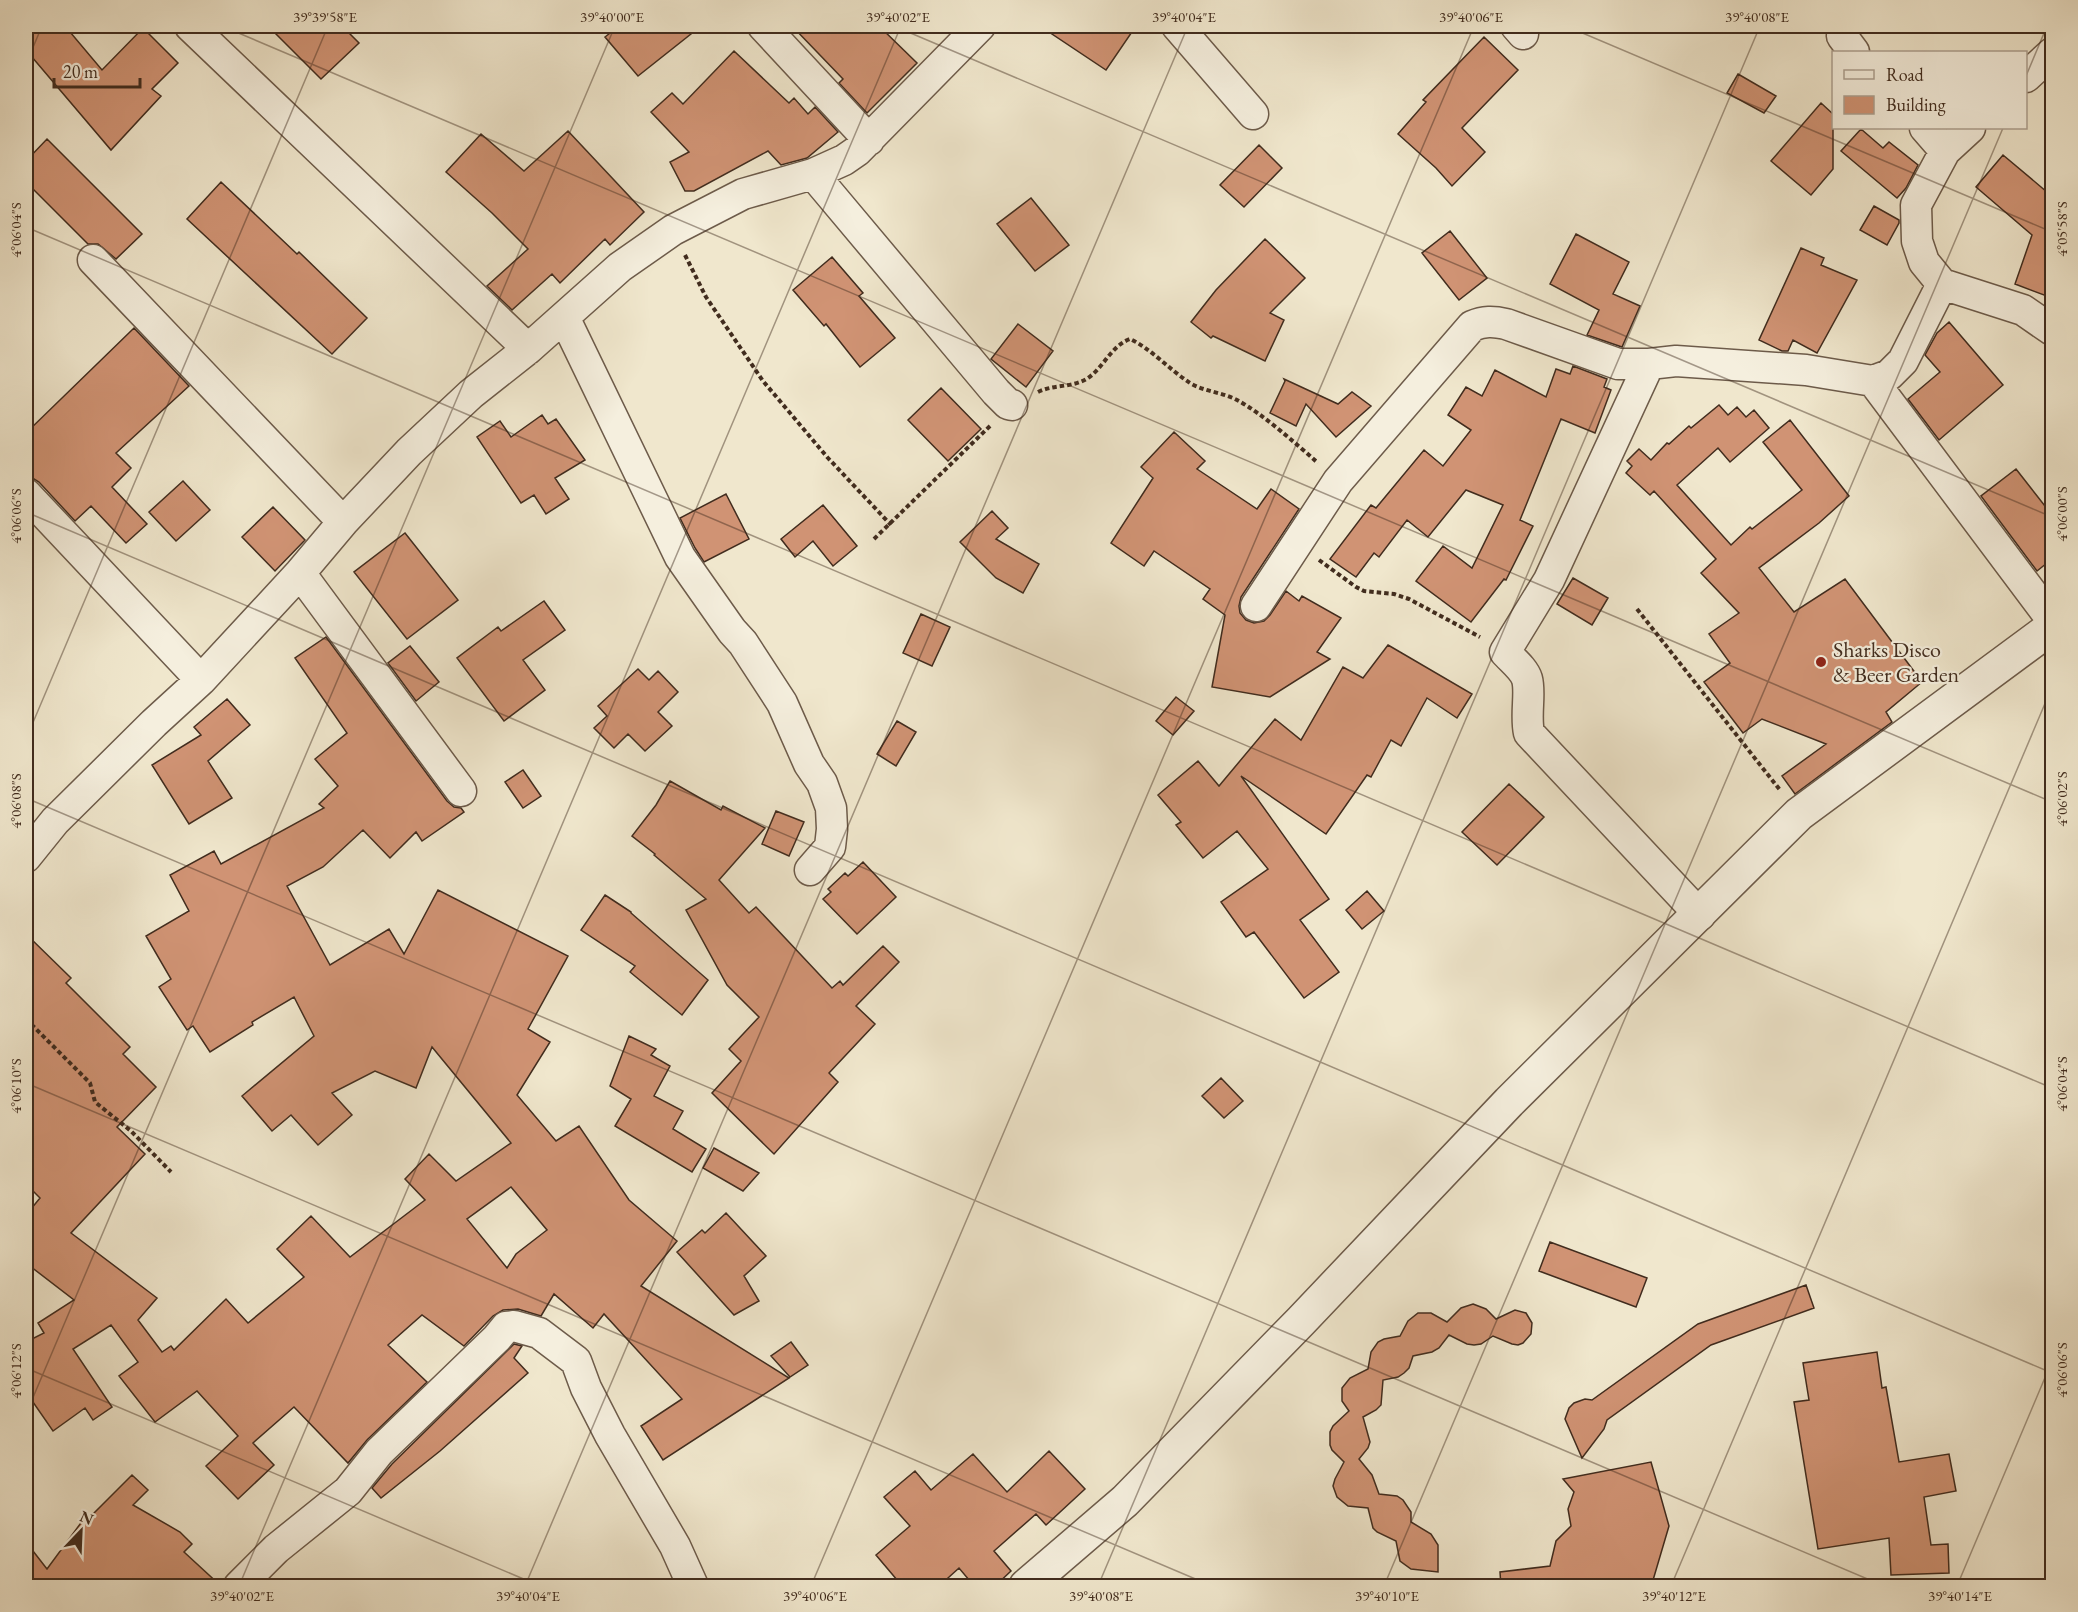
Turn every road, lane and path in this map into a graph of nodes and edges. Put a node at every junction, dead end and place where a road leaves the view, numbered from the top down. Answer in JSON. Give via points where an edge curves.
{"nodes":[{"id":1,"x":190,"y":26,"type":"edge"},
{"id":2,"x":763,"y":26,"type":"edge"},
{"id":3,"x":980,"y":26,"type":"edge"},
{"id":4,"x":1177,"y":26,"type":"edge"},
{"id":5,"x":1844,"y":26,"type":"edge"},
{"id":6,"x":1853,"y":51,"type":"edge"},
{"id":7,"x":2052,"y":53,"type":"edge"},
{"id":8,"x":2027,"y":75,"type":"edge"},
{"id":9,"x":1252,"y":114,"type":"dead end"},
{"id":10,"x":1926,"y":129,"type":"edge"},
{"id":11,"x":1970,"y":129,"type":"edge"},
{"id":12,"x":869,"y":140,"type":"junction"},
{"id":13,"x":1945,"y":151,"type":"junction"},
{"id":14,"x":813,"y":174,"type":"junction"},
{"id":15,"x":673,"y":230,"type":"junction"},
{"id":16,"x":93,"y":260,"type":"dead end"},
{"id":17,"x":1942,"y":284,"type":"junction"},
{"id":18,"x":564,"y":316,"type":"junction"},
{"id":19,"x":2052,"y":330,"type":"edge"},
{"id":20,"x":528,"y":349,"type":"junction"},
{"id":21,"x":1650,"y":364,"type":"junction"},
{"id":22,"x":1873,"y":381,"type":"junction"},
{"id":23,"x":1012,"y":405,"type":"junction"},
{"id":24,"x":1338,"y":482,"type":"junction"},
{"id":25,"x":26,"y":494,"type":"edge"},
{"id":26,"x":343,"y":522,"type":"junction"},
{"id":27,"x":891,"y":525,"type":"junction"},
{"id":28,"x":874,"y":539,"type":"dead end"},
{"id":29,"x":1297,"y":543,"type":"junction"},
{"id":30,"x":300,"y":573,"type":"junction"},
{"id":31,"x":1256,"y":606,"type":"dead end"},
{"id":32,"x":1637,"y":609,"type":"dead end"},
{"id":33,"x":2052,"y":620,"type":"edge"},
{"id":34,"x":2052,"y":627,"type":"edge"},
{"id":35,"x":1505,"y":652,"type":"junction"},
{"id":36,"x":201,"y":680,"type":"junction"},
{"id":37,"x":461,"y":791,"type":"dead end"},
{"id":38,"x":1799,"y":814,"type":"junction"},
{"id":39,"x":26,"y":857,"type":"edge"},
{"id":40,"x":810,"y":870,"type":"dead end"},
{"id":41,"x":1700,"y":915,"type":"junction"},
{"id":42,"x":26,"y":1019,"type":"edge"},
{"id":43,"x":171,"y":1172,"type":"dead end"},
{"id":44,"x":239,"y":1587,"type":"edge"},
{"id":45,"x":693,"y":1587,"type":"edge"},
{"id":46,"x":1026,"y":1587,"type":"edge"}],
"edges":[{"from":1,"to":20,"type":"street"},
{"from":2,"to":12,"type":"street"},
{"from":3,"to":12,"type":"street"},
{"from":4,"to":9,"type":"street"},
{"from":5,"to":6,"type":"street","via":[[1842,36]]},
{"from":7,"to":8,"type":"street"},
{"from":10,"to":13,"type":"street"},
{"from":11,"to":13,"type":"street"},
{"from":12,"to":14,"type":"street","via":[[844,160]]},
{"from":13,"to":17,"type":"street","via":[[1916,205],[1917,241],[1924,262]]},
{"from":14,"to":15,"type":"street","via":[[742,194]]},
{"from":14,"to":23,"type":"street","via":[[996,392]]},
{"from":15,"to":18,"type":"street","via":[[620,267]]},
{"from":15,"to":27,"type":"path","via":[[706,297],[763,381]]},
{"from":16,"to":26,"type":"street"},
{"from":17,"to":19,"type":"street","via":[[2023,310]]},
{"from":17,"to":22,"type":"street","via":[[1903,361],[1889,375]]},
{"from":18,"to":20,"type":"street"},
{"from":18,"to":40,"type":"street","via":[[680,557],[782,703],[809,764],[822,783],[831,808],[830,847]]},
{"from":20,"to":26,"type":"street","via":[[471,394]]},
{"from":21,"to":22,"type":"street","via":[[1676,361],[1806,370]]},
{"from":21,"to":24,"type":"street","via":[[1618,364],[1506,324],[1482,322],[1472,326]]},
{"from":21,"to":35,"type":"street","via":[[1549,580]]},
{"from":22,"to":33,"type":"street"},
{"from":23,"to":24,"type":"path","via":[[1045,389],[1076,384],[1087,378],[1122,342],[1130,339],[1201,390],[1237,400]]},
{"from":23,"to":27,"type":"path"},
{"from":24,"to":29,"type":"street"},
{"from":25,"to":36,"type":"street"},
{"from":26,"to":30,"type":"street"},
{"from":27,"to":28,"type":"path"},
{"from":29,"to":31,"type":"street"},
{"from":29,"to":35,"type":"path","via":[[1356,587],[1409,599]]},
{"from":30,"to":36,"type":"street"},
{"from":30,"to":37,"type":"street"},
{"from":32,"to":38,"type":"path"},
{"from":34,"to":38,"type":"street"},
{"from":35,"to":41,"type":"street","via":[[1527,679],[1529,733]]},
{"from":36,"to":39,"type":"street","via":[[55,821]]},
{"from":38,"to":41,"type":"street"},
{"from":41,"to":46,"type":"street","via":[[1509,1102],[1125,1501]]},
{"from":42,"to":43,"type":"path","via":[[90,1083],[95,1101]]},
{"from":44,"to":45,"type":"street","via":[[276,1549],[348,1491],[411,1420],[506,1328],[514,1326],[539,1333],[576,1361],[610,1435],[675,1546]]}]}
